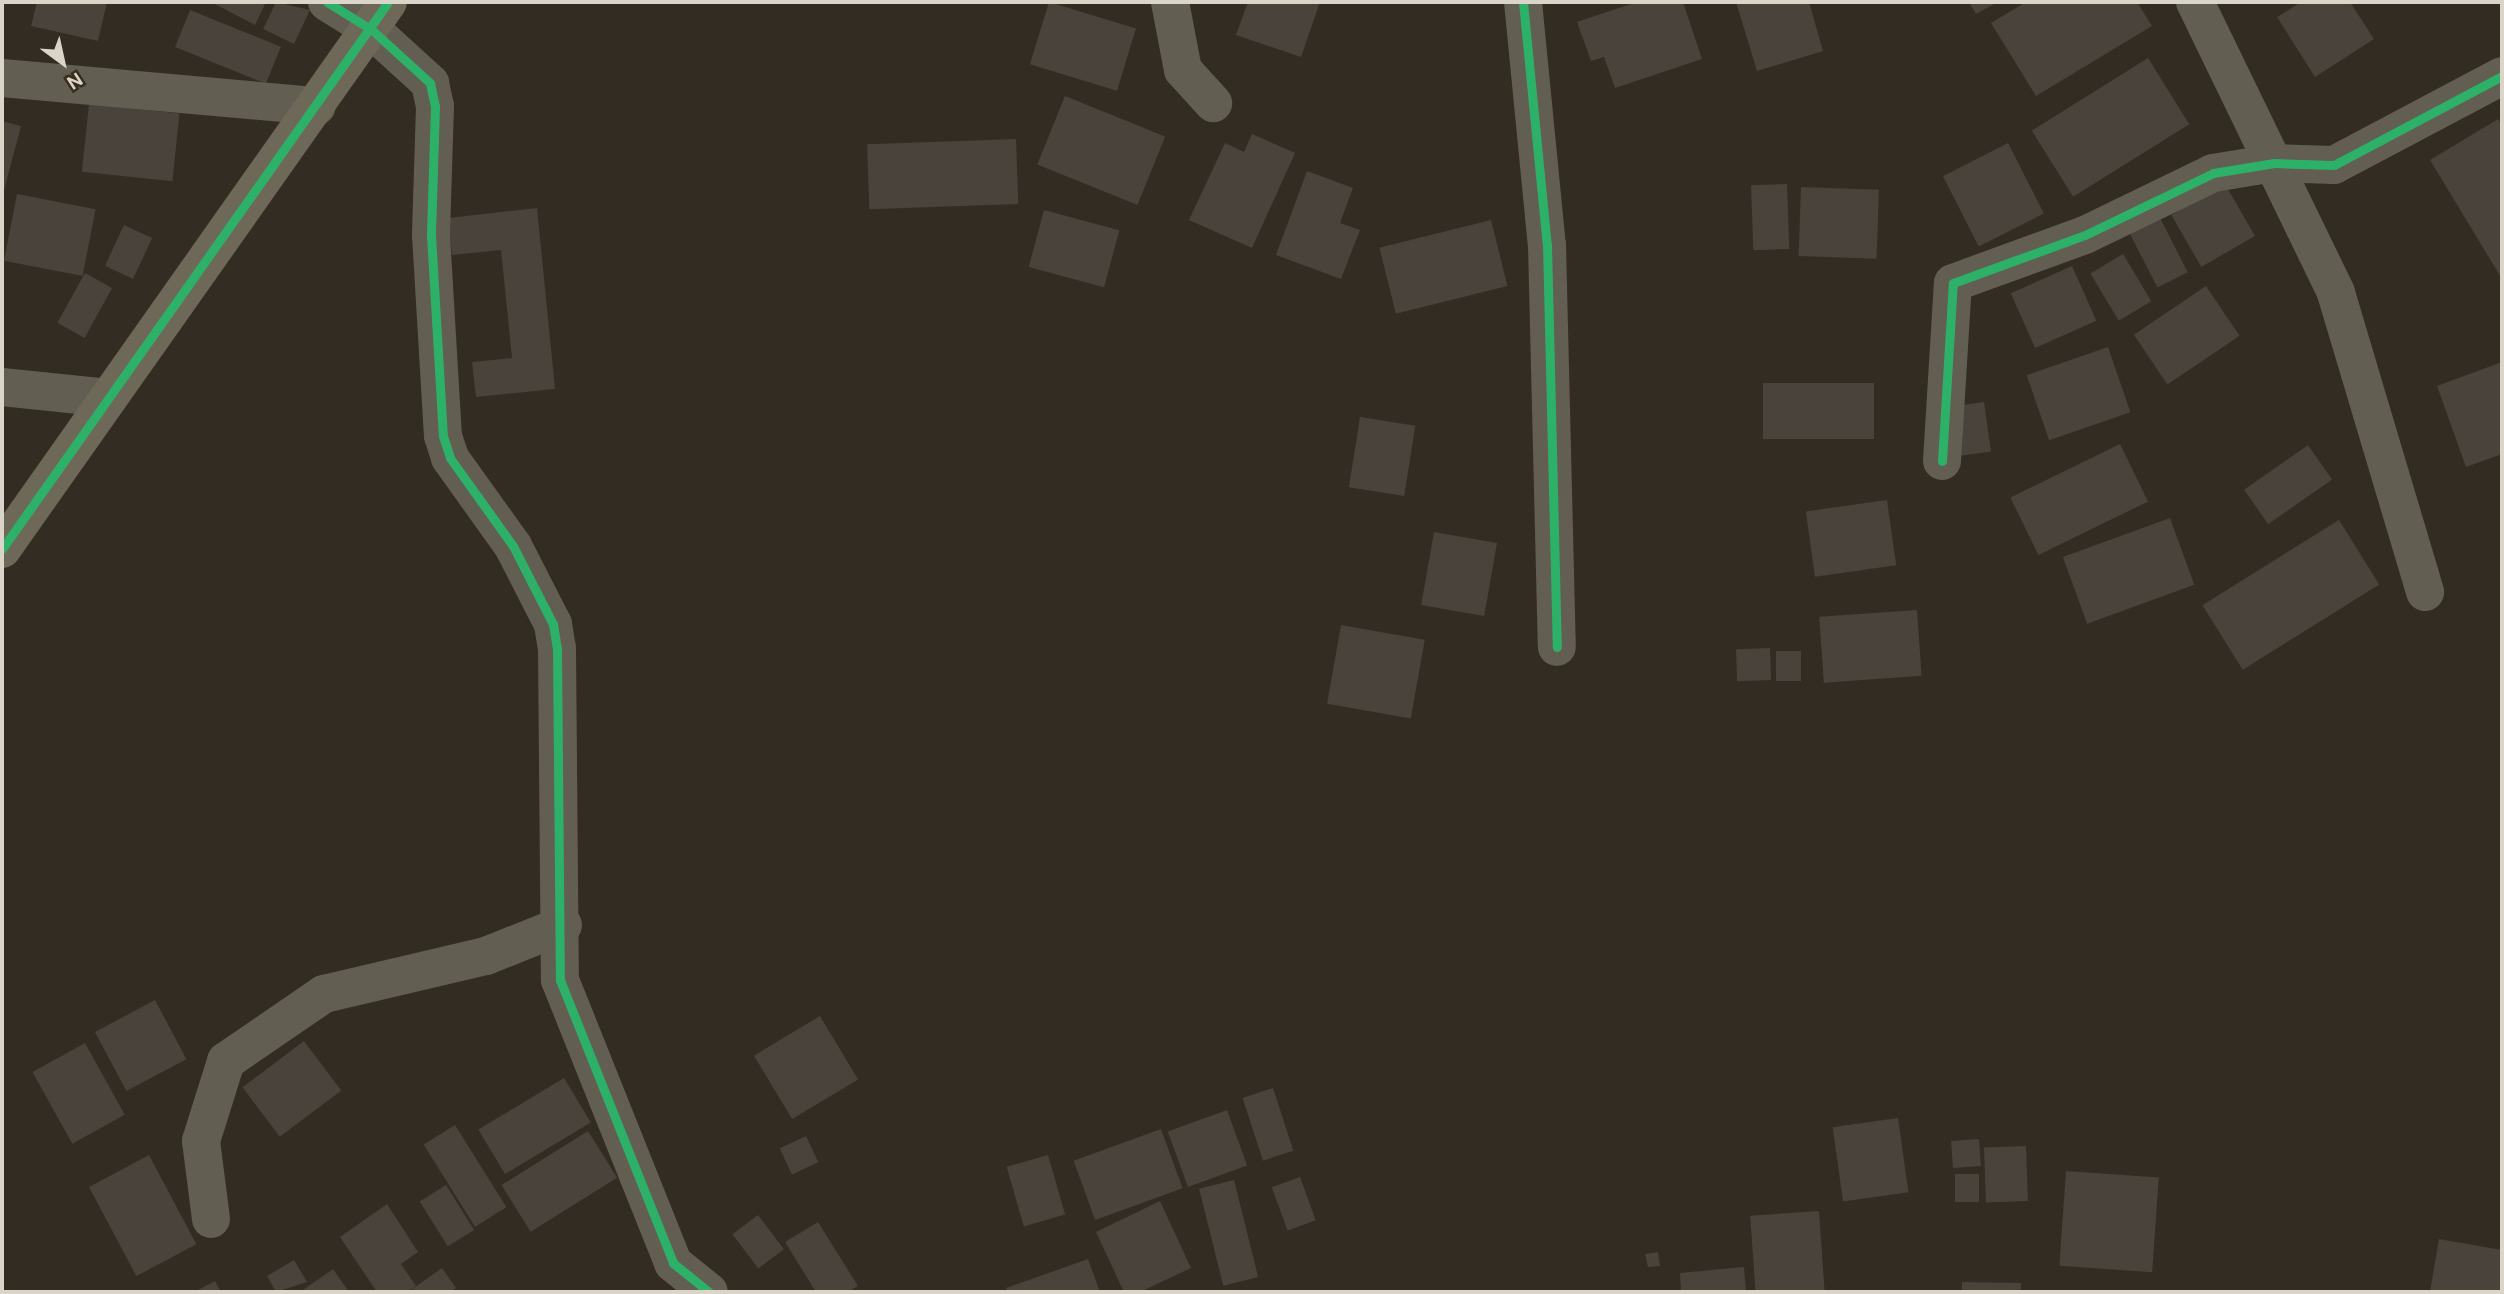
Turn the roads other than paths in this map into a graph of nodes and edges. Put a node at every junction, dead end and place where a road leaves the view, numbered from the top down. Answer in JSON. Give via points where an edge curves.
{"nodes":[{"id":1,"x":327,"y":2,"type":"edge"},
{"id":2,"x":1170,"y":2,"type":"edge"},
{"id":3,"x":1523,"y":2,"type":"edge"},
{"id":4,"x":2195,"y":2,"type":"edge"},
{"id":5,"x":380,"y":16,"type":"edge"},
{"id":6,"x":2502,"y":76,"type":"edge"},
{"id":7,"x":2,"y":78,"type":"edge"},
{"id":8,"x":1213,"y":103,"type":"dead end"},
{"id":9,"x":317,"y":106,"type":"junction"},
{"id":10,"x":2274,"y":163,"type":"junction"},
{"id":11,"x":2,"y":387,"type":"edge"},
{"id":12,"x":108,"y":398,"type":"junction"},
{"id":13,"x":1942,"y":461,"type":"dead end"},
{"id":14,"x":2,"y":550,"type":"edge"},
{"id":15,"x":2425,"y":592,"type":"dead end"},
{"id":16,"x":1558,"y":647,"type":"dead end"},
{"id":17,"x":563,"y":925,"type":"junction"},
{"id":18,"x":211,"y":1219,"type":"dead end"},
{"id":19,"x":709,"y":1292,"type":"edge"}],
"edges":[{"from":1,"to":5,"type":"street"},
{"from":2,"to":8,"type":"street","via":[[1183,70]]},
{"from":3,"to":16,"type":"street","via":[[1547,245]]},
{"from":4,"to":10,"type":"street"},
{"from":5,"to":9,"type":"street"},
{"from":5,"to":17,"type":"street","via":[[418,66],[435,106],[430,235],[443,436],[553,624],[561,684]]},
{"from":6,"to":10,"type":"street","via":[[2334,165]]},
{"from":7,"to":9,"type":"street"},
{"from":9,"to":12,"type":"street"},
{"from":10,"to":13,"type":"street","via":[[2213,173],[2085,235],[1953,283]]},
{"from":10,"to":15,"type":"street","via":[[2336,293]]},
{"from":11,"to":12,"type":"street"},
{"from":12,"to":14,"type":"street"},
{"from":17,"to":18,"type":"street","via":[[486,956],[324,994],[226,1061],[201,1141]]},
{"from":17,"to":19,"type":"street","via":[[560,980],[568,1009],[673,1263]]}]}
